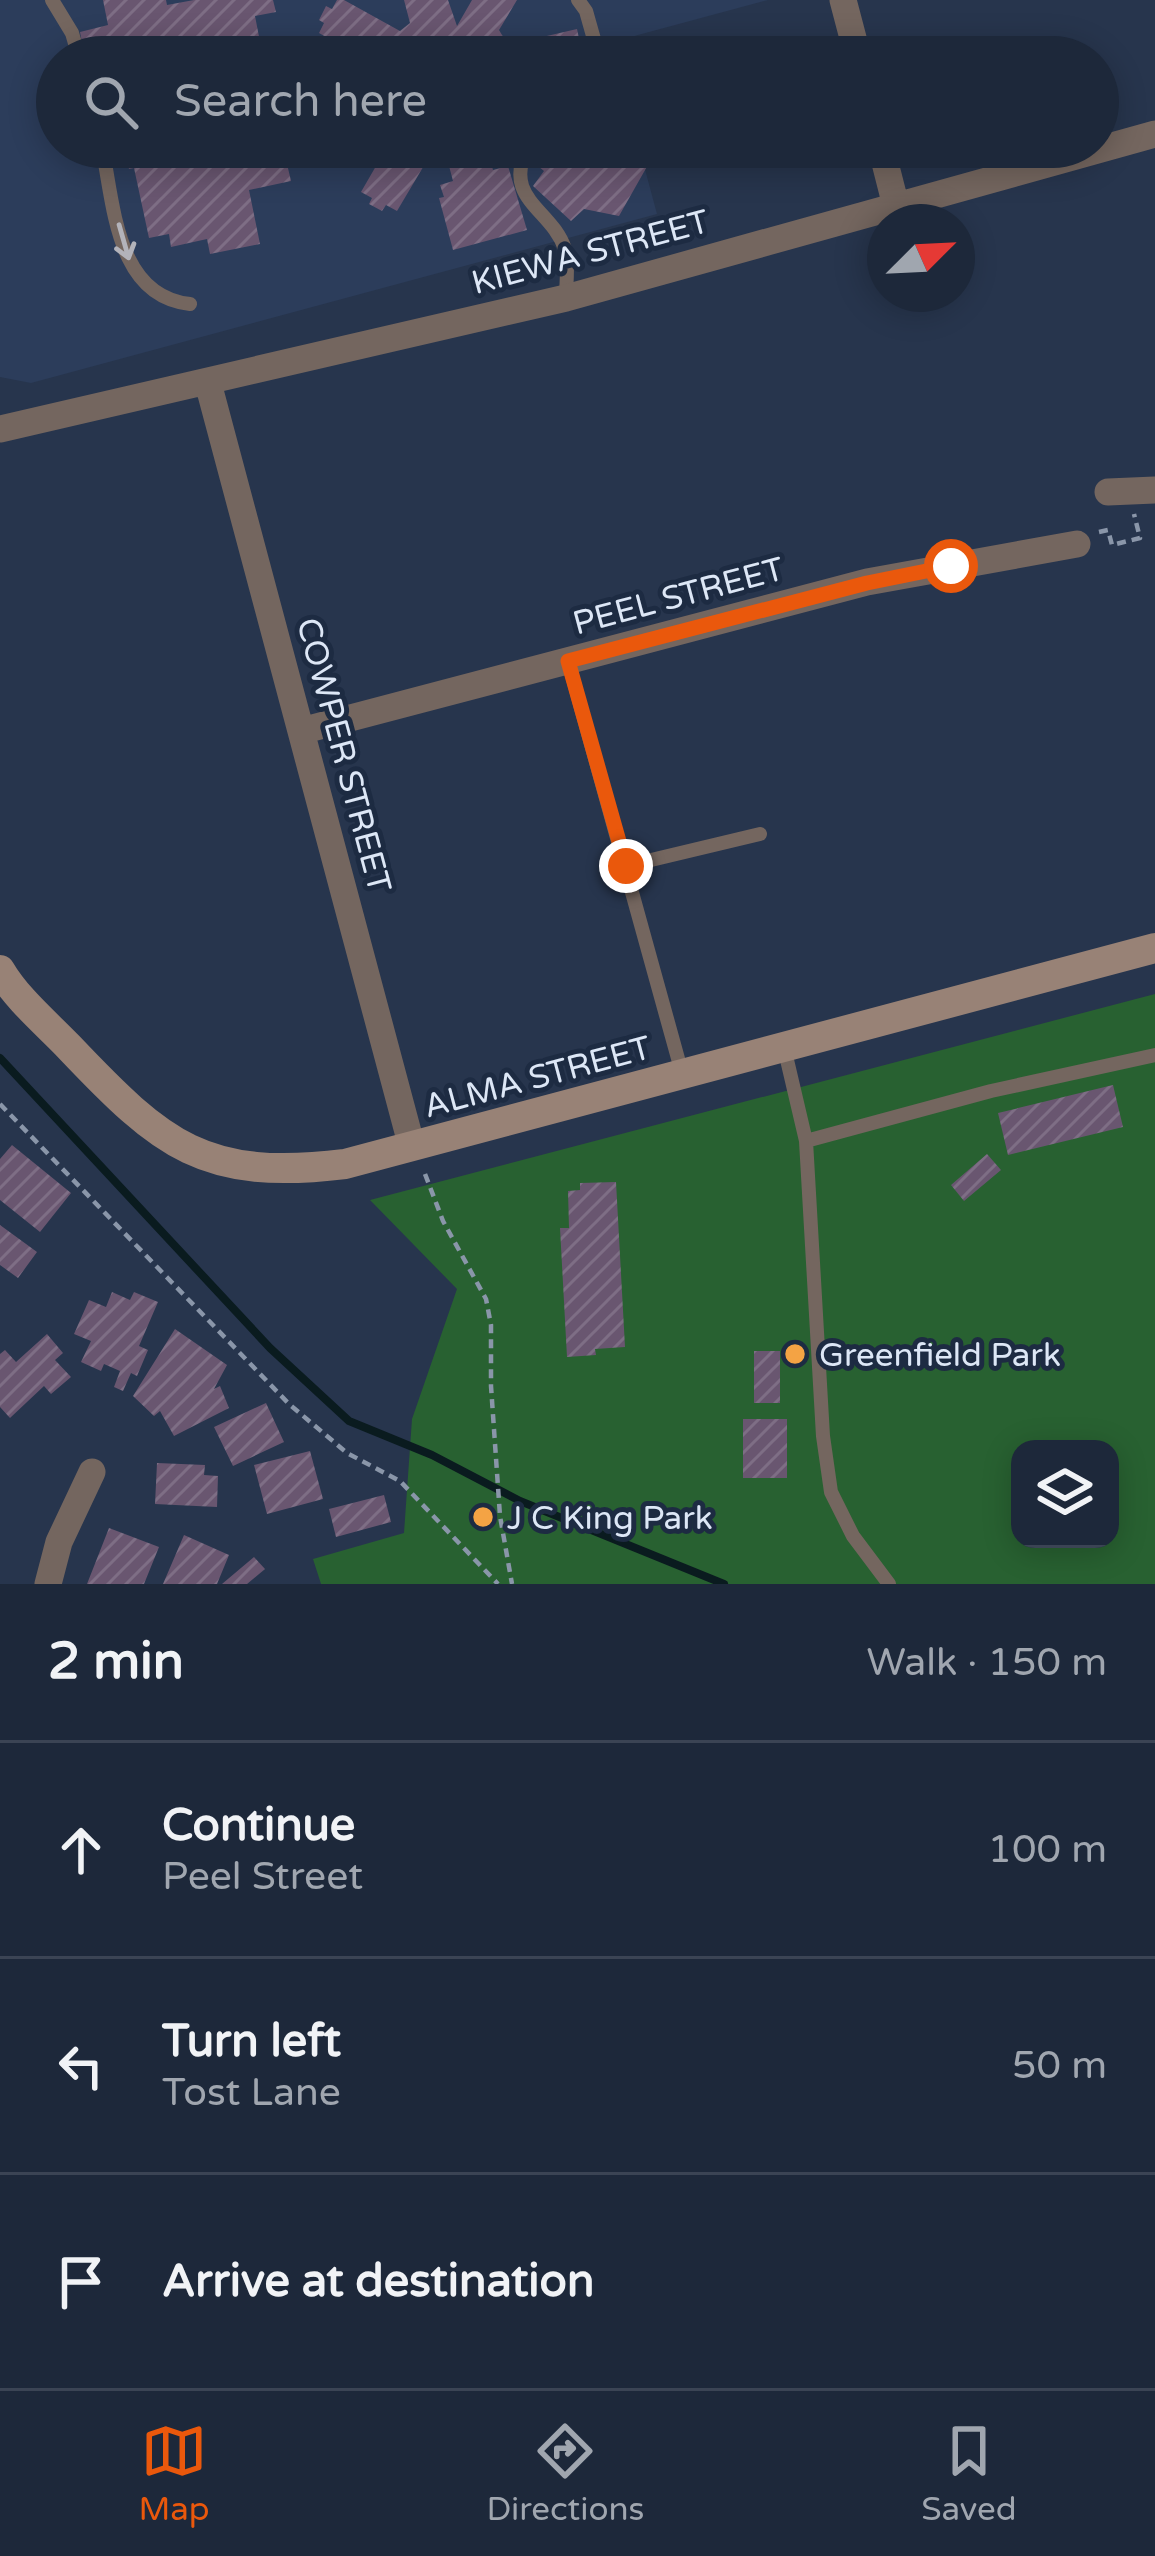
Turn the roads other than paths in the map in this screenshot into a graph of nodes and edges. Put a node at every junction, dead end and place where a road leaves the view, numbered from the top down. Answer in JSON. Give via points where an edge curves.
{"nodes":[{"id":1,"x":52,"y":0,"type":"edge"},
{"id":2,"x":578,"y":0,"type":"edge"},
{"id":3,"x":843,"y":0,"type":"edge"},
{"id":4,"x":73,"y":36,"type":"edge"},
{"id":5,"x":593,"y":36,"type":"edge"},
{"id":6,"x":852,"y":36,"type":"edge"},
{"id":7,"x":1155,"y":134,"type":"edge"},
{"id":8,"x":1119,"y":144,"type":"edge"},
{"id":9,"x":106,"y":168,"type":"edge"},
{"id":10,"x":519,"y":168,"type":"edge"},
{"id":11,"x":886,"y":168,"type":"edge"},
{"id":12,"x":1033,"y":168,"type":"edge"},
{"id":13,"x":895,"y":204,"type":"edge"},
{"id":14,"x":903,"y":204,"type":"edge"},
{"id":15,"x":867,"y":214,"type":"edge"},
{"id":16,"x":566,"y":298,"type":"junction"},
{"id":17,"x":190,"y":304,"type":"dead end"},
{"id":18,"x":208,"y":382,"type":"junction"},
{"id":19,"x":0,"y":415,"type":"edge"},
{"id":20,"x":40,"y":423,"type":"junction"},
{"id":21,"x":0,"y":429,"type":"edge"},
{"id":22,"x":1083,"y":539,"type":"road end"},
{"id":23,"x":568,"y":661,"type":"junction"},
{"id":24,"x":301,"y":731,"type":"junction"},
{"id":25,"x":760,"y":834,"type":"dead end"},
{"id":26,"x":626,"y":866,"type":"junction"},
{"id":27,"x":1155,"y":948,"type":"edge"},
{"id":28,"x":0,"y":970,"type":"edge"},
{"id":29,"x":784,"y":1047,"type":"junction"},
{"id":30,"x":1155,"y":1055,"type":"edge"},
{"id":31,"x":682,"y":1075,"type":"junction"},
{"id":32,"x":806,"y":1141,"type":"junction"},
{"id":33,"x":412,"y":1147,"type":"junction"},
{"id":34,"x":92,"y":1472,"type":"dead end"},
{"id":35,"x":48,"y":1584,"type":"edge"},
{"id":36,"x":889,"y":1584,"type":"edge"}],
"edges":[{"from":1,"to":4,"type":"lane"},
{"from":2,"to":5,"type":"lane"},
{"from":3,"to":6,"type":"street"},
{"from":7,"to":8,"type":"street","name":"KIEWA STREET"},
{"from":9,"to":17,"type":"lane","one_way":true,"via":[[134,271],[161,297]]},
{"from":10,"to":16,"type":"lane","via":[[524,192],[566,250]]},
{"from":11,"to":13,"type":"street"},
{"from":12,"to":14,"type":"street","name":"KIEWA STREET"},
{"from":15,"to":16,"type":"street","name":"KIEWA STREET"},
{"from":16,"to":18,"type":"street","name":"KIEWA STREET"},
{"from":18,"to":20,"type":"street","name":"KIEWA STREET"},
{"from":18,"to":24,"type":"street","name":"COWPER STREET"},
{"from":19,"to":20,"type":"street","name":"KIEWA STREET"},
{"from":20,"to":21,"type":"street","name":"KIEWA STREET"},
{"from":22,"to":23,"type":"street","name":"PEEL STREET","via":[[889,578]]},
{"from":23,"to":24,"type":"street","name":"PEEL STREET"},
{"from":23,"to":26,"type":"lane"},
{"from":24,"to":33,"type":"street","name":"COWPER STREET"},
{"from":25,"to":26,"type":"lane"},
{"from":26,"to":31,"type":"lane"},
{"from":27,"to":29,"type":"street","name":"ALMA STREET"},
{"from":28,"to":33,"type":"street","name":"ALMA STREET","via":[[122,1103],[197,1154],[294,1170]]},
{"from":29,"to":31,"type":"street","name":"ALMA STREET"},
{"from":29,"to":32,"type":"lane"},
{"from":30,"to":32,"type":"lane"},
{"from":31,"to":33,"type":"street","name":"ALMA STREET"},
{"from":32,"to":36,"type":"lane","via":[[831,1492]]},
{"from":34,"to":35,"type":"street"}]}
